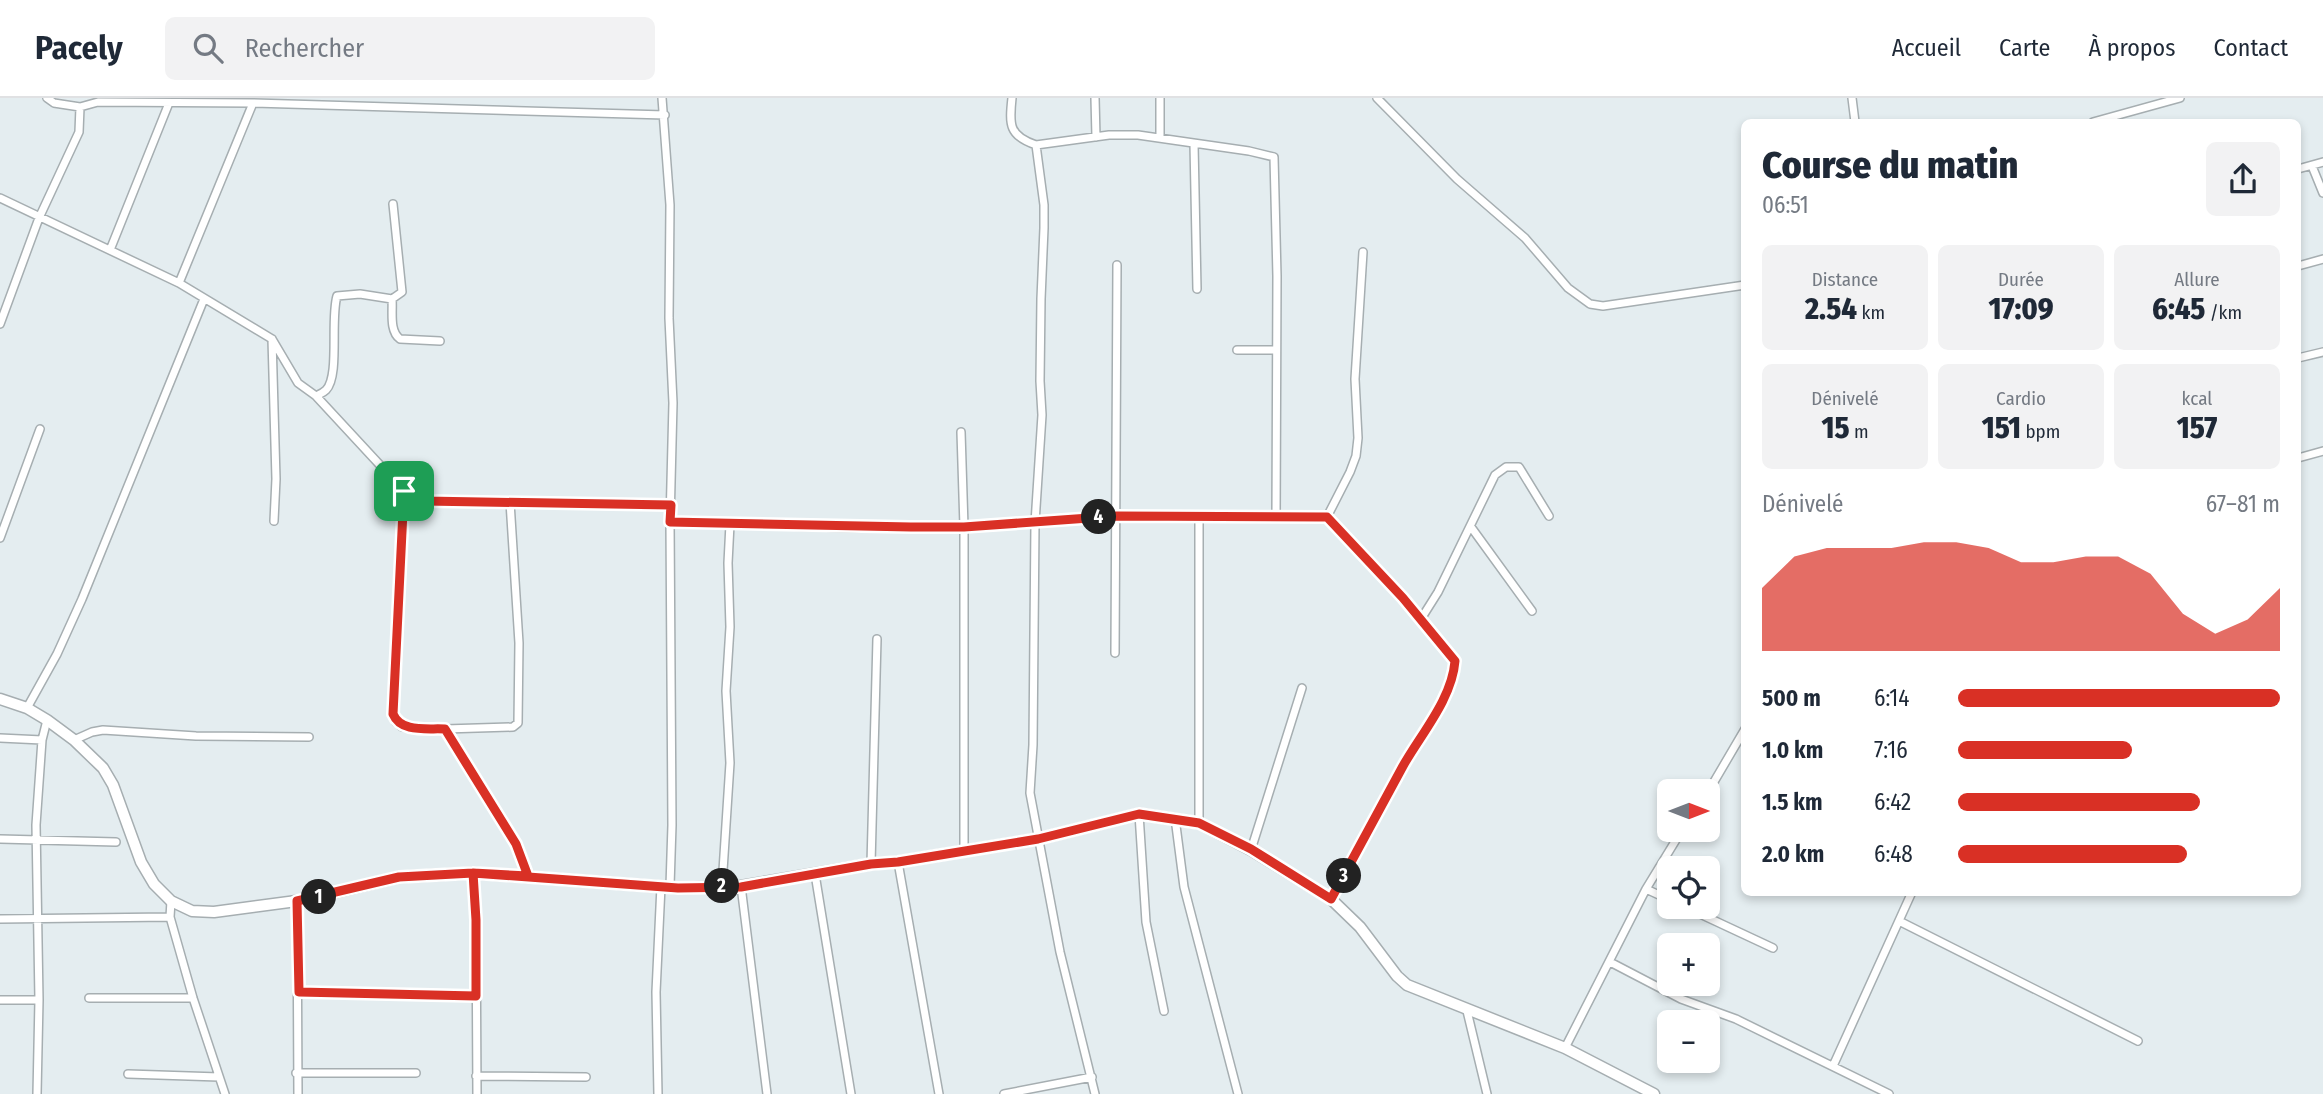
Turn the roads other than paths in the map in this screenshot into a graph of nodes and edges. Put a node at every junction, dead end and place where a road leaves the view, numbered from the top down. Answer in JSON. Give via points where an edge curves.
{"nodes":[{"id":1,"x":47,"y":98,"type":"edge"},
{"id":2,"x":662,"y":98,"type":"edge"},
{"id":3,"x":1012,"y":98,"type":"edge"},
{"id":4,"x":1095,"y":98,"type":"edge"},
{"id":5,"x":1160,"y":98,"type":"edge"},
{"id":6,"x":1377,"y":98,"type":"edge"},
{"id":7,"x":1852,"y":98,"type":"edge"},
{"id":8,"x":2180,"y":98,"type":"edge"},
{"id":9,"x":262,"y":101,"type":"edge"},
{"id":10,"x":169,"y":103,"type":"junction"},
{"id":11,"x":253,"y":103,"type":"junction"},
{"id":12,"x":80,"y":107,"type":"junction"},
{"id":13,"x":664,"y":115,"type":"junction"},
{"id":14,"x":1855,"y":119,"type":"edge"},
{"id":15,"x":2104,"y":119,"type":"edge"},
{"id":16,"x":1096,"y":137,"type":"junction"},
{"id":17,"x":1160,"y":137,"type":"junction"},
{"id":18,"x":1194,"y":144,"type":"junction"},
{"id":19,"x":1036,"y":145,"type":"junction"},
{"id":20,"x":2323,"y":162,"type":"edge"},
{"id":21,"x":2312,"y":166,"type":"junction"},
{"id":22,"x":2301,"y":168,"type":"edge"},
{"id":23,"x":2323,"y":193,"type":"edge"},
{"id":24,"x":0,"y":198,"type":"edge"},
{"id":25,"x":393,"y":204,"type":"dead end"},
{"id":26,"x":39,"y":218,"type":"junction"},
{"id":27,"x":110,"y":250,"type":"junction"},
{"id":28,"x":1363,"y":252,"type":"dead end"},
{"id":29,"x":2323,"y":259,"type":"edge"},
{"id":30,"x":1116,"y":265,"type":"dead end"},
{"id":31,"x":2301,"y":265,"type":"edge"},
{"id":32,"x":179,"y":283,"type":"junction"},
{"id":33,"x":1741,"y":286,"type":"edge"},
{"id":34,"x":1197,"y":289,"type":"dead end"},
{"id":35,"x":204,"y":299,"type":"junction"},
{"id":36,"x":392,"y":299,"type":"junction"},
{"id":37,"x":0,"y":324,"type":"edge"},
{"id":38,"x":272,"y":339,"type":"junction"},
{"id":39,"x":440,"y":341,"type":"dead end"},
{"id":40,"x":1237,"y":350,"type":"dead end"},
{"id":41,"x":1275,"y":350,"type":"junction"},
{"id":42,"x":2323,"y":352,"type":"edge"},
{"id":43,"x":2301,"y":357,"type":"edge"},
{"id":44,"x":316,"y":396,"type":"junction"},
{"id":45,"x":40,"y":429,"type":"dead end"},
{"id":46,"x":961,"y":432,"type":"dead end"},
{"id":47,"x":2323,"y":451,"type":"edge"},
{"id":48,"x":2301,"y":457,"type":"edge"},
{"id":49,"x":404,"y":491,"type":"junction"},
{"id":50,"x":510,"y":502,"type":"junction"},
{"id":51,"x":671,"y":505,"type":"junction"},
{"id":52,"x":1117,"y":516,"type":"junction"},
{"id":53,"x":1549,"y":516,"type":"dead end"},
{"id":54,"x":1199,"y":517,"type":"junction"},
{"id":55,"x":1327,"y":517,"type":"junction"},
{"id":56,"x":1276,"y":518,"type":"junction"},
{"id":57,"x":274,"y":521,"type":"dead end"},
{"id":58,"x":670,"y":522,"type":"junction"},
{"id":59,"x":1035,"y":523,"type":"junction"},
{"id":60,"x":730,"y":524,"type":"junction"},
{"id":61,"x":964,"y":527,"type":"junction"},
{"id":62,"x":1471,"y":527,"type":"junction"},
{"id":63,"x":0,"y":538,"type":"edge"},
{"id":64,"x":1532,"y":611,"type":"dead end"},
{"id":65,"x":1421,"y":619,"type":"junction"},
{"id":66,"x":877,"y":639,"type":"dead end"},
{"id":67,"x":1115,"y":653,"type":"dead end"},
{"id":68,"x":1302,"y":688,"type":"dead end"},
{"id":69,"x":0,"y":699,"type":"edge"},
{"id":70,"x":27,"y":708,"type":"junction"},
{"id":71,"x":47,"y":720,"type":"junction"},
{"id":72,"x":445,"y":729,"type":"junction"},
{"id":73,"x":1741,"y":736,"type":"edge"},
{"id":74,"x":309,"y":737,"type":"dead end"},
{"id":75,"x":0,"y":738,"type":"edge"},
{"id":76,"x":42,"y":740,"type":"junction"},
{"id":77,"x":74,"y":740,"type":"junction"},
{"id":78,"x":1716,"y":779,"type":"edge"},
{"id":79,"x":1139,"y":814,"type":"junction"},
{"id":80,"x":1175,"y":818,"type":"junction"},
{"id":81,"x":1199,"y":823,"type":"junction"},
{"id":82,"x":0,"y":839,"type":"edge"},
{"id":83,"x":1038,"y":839,"type":"junction"},
{"id":84,"x":36,"y":840,"type":"junction"},
{"id":85,"x":116,"y":842,"type":"dead end"},
{"id":86,"x":1675,"y":842,"type":"edge"},
{"id":87,"x":1251,"y":849,"type":"junction"},
{"id":88,"x":964,"y":851,"type":"junction"},
{"id":89,"x":898,"y":862,"type":"junction"},
{"id":90,"x":871,"y":864,"type":"junction"},
{"id":91,"x":473,"y":873,"type":"junction"},
{"id":92,"x":815,"y":874,"type":"junction"},
{"id":93,"x":528,"y":876,"type":"junction"},
{"id":94,"x":722,"y":886,"type":"junction"},
{"id":95,"x":665,"y":887,"type":"junction"},
{"id":96,"x":741,"y":887,"type":"junction"},
{"id":97,"x":1646,"y":890,"type":"junction"},
{"id":98,"x":1657,"y":895,"type":"edge"},
{"id":99,"x":1910,"y":896,"type":"edge"},
{"id":100,"x":1331,"y":899,"type":"junction"},
{"id":101,"x":171,"y":901,"type":"junction"},
{"id":102,"x":297,"y":901,"type":"junction"},
{"id":103,"x":170,"y":917,"type":"junction"},
{"id":104,"x":0,"y":919,"type":"edge"},
{"id":105,"x":37,"y":919,"type":"junction"},
{"id":106,"x":1711,"y":919,"type":"edge"},
{"id":107,"x":1899,"y":920,"type":"junction"},
{"id":108,"x":1773,"y":948,"type":"dead end"},
{"id":109,"x":1611,"y":962,"type":"junction"},
{"id":110,"x":299,"y":992,"type":"junction"},
{"id":111,"x":476,"y":996,"type":"junction"},
{"id":112,"x":89,"y":998,"type":"dead end"},
{"id":113,"x":193,"y":998,"type":"junction"},
{"id":114,"x":0,"y":1000,"type":"edge"},
{"id":115,"x":39,"y":1000,"type":"junction"},
{"id":116,"x":1466,"y":1010,"type":"junction"},
{"id":117,"x":1164,"y":1011,"type":"dead end"},
{"id":118,"x":2138,"y":1041,"type":"dead end"},
{"id":119,"x":1565,"y":1048,"type":"junction"},
{"id":120,"x":1833,"y":1066,"type":"junction"},
{"id":121,"x":296,"y":1073,"type":"junction"},
{"id":122,"x":416,"y":1073,"type":"dead end"},
{"id":123,"x":128,"y":1074,"type":"dead end"},
{"id":124,"x":476,"y":1076,"type":"junction"},
{"id":125,"x":219,"y":1077,"type":"junction"},
{"id":126,"x":586,"y":1077,"type":"dead end"},
{"id":127,"x":1092,"y":1077,"type":"junction"},
{"id":128,"x":37,"y":1094,"type":"edge"},
{"id":129,"x":225,"y":1094,"type":"edge"},
{"id":130,"x":298,"y":1094,"type":"edge"},
{"id":131,"x":477,"y":1094,"type":"edge"},
{"id":132,"x":658,"y":1094,"type":"edge"},
{"id":133,"x":768,"y":1094,"type":"edge"},
{"id":134,"x":851,"y":1094,"type":"edge"},
{"id":135,"x":939,"y":1094,"type":"edge"},
{"id":136,"x":1004,"y":1094,"type":"edge"},
{"id":137,"x":1095,"y":1094,"type":"edge"},
{"id":138,"x":1238,"y":1094,"type":"edge"},
{"id":139,"x":1487,"y":1094,"type":"edge"},
{"id":140,"x":1654,"y":1094,"type":"edge"},
{"id":141,"x":1889,"y":1094,"type":"edge"}],
"edges":[{"from":1,"to":12,"type":"street"},
{"from":2,"to":13,"type":"street"},
{"from":3,"to":19,"type":"street","via":[[1015,134]]},
{"from":4,"to":16,"type":"street"},
{"from":5,"to":17,"type":"street"},
{"from":6,"to":33,"type":"street","via":[[1524,238],[1568,288],[1590,304],[1603,306]]},
{"from":7,"to":14,"type":"street"},
{"from":8,"to":15,"type":"street"},
{"from":9,"to":11,"type":"street"},
{"from":9,"to":13,"type":"street"},
{"from":10,"to":11,"type":"street"},
{"from":10,"to":12,"type":"street","via":[[98,102]]},
{"from":10,"to":27,"type":"street"},
{"from":11,"to":32,"type":"street"},
{"from":12,"to":26,"type":"street","via":[[79,132]]},
{"from":13,"to":51,"type":"street","via":[[670,205]]},
{"from":16,"to":17,"type":"street"},
{"from":16,"to":19,"type":"street"},
{"from":17,"to":18,"type":"street"},
{"from":18,"to":34,"type":"street"},
{"from":18,"to":41,"type":"street","via":[[1274,157]]},
{"from":19,"to":59,"type":"street","via":[[1044,228],[1042,415]]},
{"from":20,"to":21,"type":"street"},
{"from":21,"to":22,"type":"street"},
{"from":21,"to":23,"type":"street"},
{"from":24,"to":26,"type":"street"},
{"from":25,"to":36,"type":"street","via":[[402,287]]},
{"from":26,"to":27,"type":"street"},
{"from":26,"to":37,"type":"street"},
{"from":27,"to":32,"type":"street"},
{"from":28,"to":55,"type":"street","via":[[1355,379],[1356,456]]},
{"from":29,"to":31,"type":"street"},
{"from":30,"to":52,"type":"street"},
{"from":32,"to":35,"type":"street"},
{"from":35,"to":38,"type":"street"},
{"from":35,"to":70,"type":"street","via":[[82,599]]},
{"from":36,"to":39,"type":"street","via":[[396,336]]},
{"from":36,"to":44,"type":"street","via":[[337,296],[334,366],[327,389]]},
{"from":38,"to":44,"type":"street","via":[[298,383]]},
{"from":38,"to":57,"type":"street"},
{"from":40,"to":41,"type":"street"},
{"from":41,"to":56,"type":"street"},
{"from":42,"to":43,"type":"street"},
{"from":44,"to":49,"type":"street"},
{"from":45,"to":63,"type":"street"},
{"from":46,"to":61,"type":"street"},
{"from":47,"to":48,"type":"street"},
{"from":49,"to":50,"type":"street","via":[[415,500]]},
{"from":49,"to":72,"type":"street","via":[[393,714],[402,727]]},
{"from":50,"to":51,"type":"street"},
{"from":50,"to":72,"type":"street","via":[[519,643],[518,723],[513,727]]},
{"from":51,"to":58,"type":"street"},
{"from":52,"to":54,"type":"street"},
{"from":52,"to":59,"type":"street"},
{"from":52,"to":67,"type":"street"},
{"from":53,"to":62,"type":"street","via":[[1524,473],[1513,465],[1495,475]]},
{"from":54,"to":56,"type":"street"},
{"from":54,"to":81,"type":"street"},
{"from":55,"to":56,"type":"street"},
{"from":55,"to":65,"type":"street"},
{"from":58,"to":60,"type":"street"},
{"from":58,"to":95,"type":"street","via":[[673,761]]},
{"from":59,"to":61,"type":"street"},
{"from":59,"to":83,"type":"street","via":[[1030,793]]},
{"from":60,"to":61,"type":"street"},
{"from":60,"to":94,"type":"street","via":[[726,691],[730,763]]},
{"from":61,"to":88,"type":"street"},
{"from":62,"to":64,"type":"street"},
{"from":62,"to":65,"type":"street"},
{"from":65,"to":100,"type":"street","via":[[1455,661],[1452,680]]},
{"from":66,"to":90,"type":"street"},
{"from":68,"to":87,"type":"street"},
{"from":69,"to":70,"type":"main road"},
{"from":70,"to":71,"type":"main road"},
{"from":71,"to":76,"type":"street"},
{"from":71,"to":77,"type":"main road"},
{"from":72,"to":93,"type":"street","via":[[516,844]]},
{"from":73,"to":78,"type":"street"},
{"from":74,"to":77,"type":"street","via":[[103,730]]},
{"from":75,"to":76,"type":"street"},
{"from":76,"to":84,"type":"street"},
{"from":77,"to":101,"type":"main road","via":[[103,768],[141,862]]},
{"from":79,"to":80,"type":"main road"},
{"from":79,"to":83,"type":"main road"},
{"from":79,"to":117,"type":"street","via":[[1146,922]]},
{"from":80,"to":81,"type":"main road"},
{"from":80,"to":138,"type":"street","via":[[1186,897]]},
{"from":81,"to":87,"type":"main road"},
{"from":82,"to":84,"type":"street"},
{"from":83,"to":88,"type":"main road"},
{"from":83,"to":127,"type":"street","via":[[1060,952]]},
{"from":84,"to":85,"type":"street"},
{"from":84,"to":105,"type":"street"},
{"from":86,"to":97,"type":"street"},
{"from":87,"to":100,"type":"main road"},
{"from":88,"to":89,"type":"main road"},
{"from":89,"to":90,"type":"main road"},
{"from":89,"to":135,"type":"street"},
{"from":90,"to":92,"type":"main road"},
{"from":91,"to":93,"type":"main road"},
{"from":91,"to":102,"type":"main road","via":[[399,877]]},
{"from":91,"to":111,"type":"street"},
{"from":92,"to":96,"type":"main road"},
{"from":92,"to":134,"type":"street"},
{"from":93,"to":95,"type":"main road"},
{"from":94,"to":95,"type":"main road"},
{"from":94,"to":96,"type":"main road"},
{"from":95,"to":132,"type":"street","via":[[656,992]]},
{"from":96,"to":133,"type":"street"},
{"from":97,"to":98,"type":"street"},
{"from":97,"to":109,"type":"street"},
{"from":99,"to":107,"type":"street"},
{"from":100,"to":116,"type":"main road","via":[[1407,985]]},
{"from":101,"to":102,"type":"main road","via":[[192,911],[214,912]]},
{"from":101,"to":103,"type":"street"},
{"from":102,"to":110,"type":"street"},
{"from":103,"to":105,"type":"street"},
{"from":103,"to":113,"type":"street"},
{"from":104,"to":105,"type":"street"},
{"from":105,"to":115,"type":"street"},
{"from":106,"to":108,"type":"street"},
{"from":107,"to":118,"type":"street"},
{"from":107,"to":120,"type":"street"},
{"from":109,"to":119,"type":"street"},
{"from":109,"to":120,"type":"street","via":[[1681,999],[1736,1019]]},
{"from":110,"to":111,"type":"street"},
{"from":110,"to":121,"type":"street"},
{"from":111,"to":124,"type":"street"},
{"from":112,"to":113,"type":"street"},
{"from":113,"to":125,"type":"street"},
{"from":114,"to":115,"type":"street"},
{"from":115,"to":128,"type":"street"},
{"from":116,"to":119,"type":"main road"},
{"from":116,"to":139,"type":"street"},
{"from":119,"to":140,"type":"main road"},
{"from":120,"to":141,"type":"street"},
{"from":121,"to":122,"type":"street"},
{"from":121,"to":130,"type":"street"},
{"from":123,"to":125,"type":"street"},
{"from":124,"to":126,"type":"street"},
{"from":124,"to":131,"type":"street"},
{"from":125,"to":129,"type":"street"},
{"from":127,"to":136,"type":"street"},
{"from":127,"to":137,"type":"street"}]}
